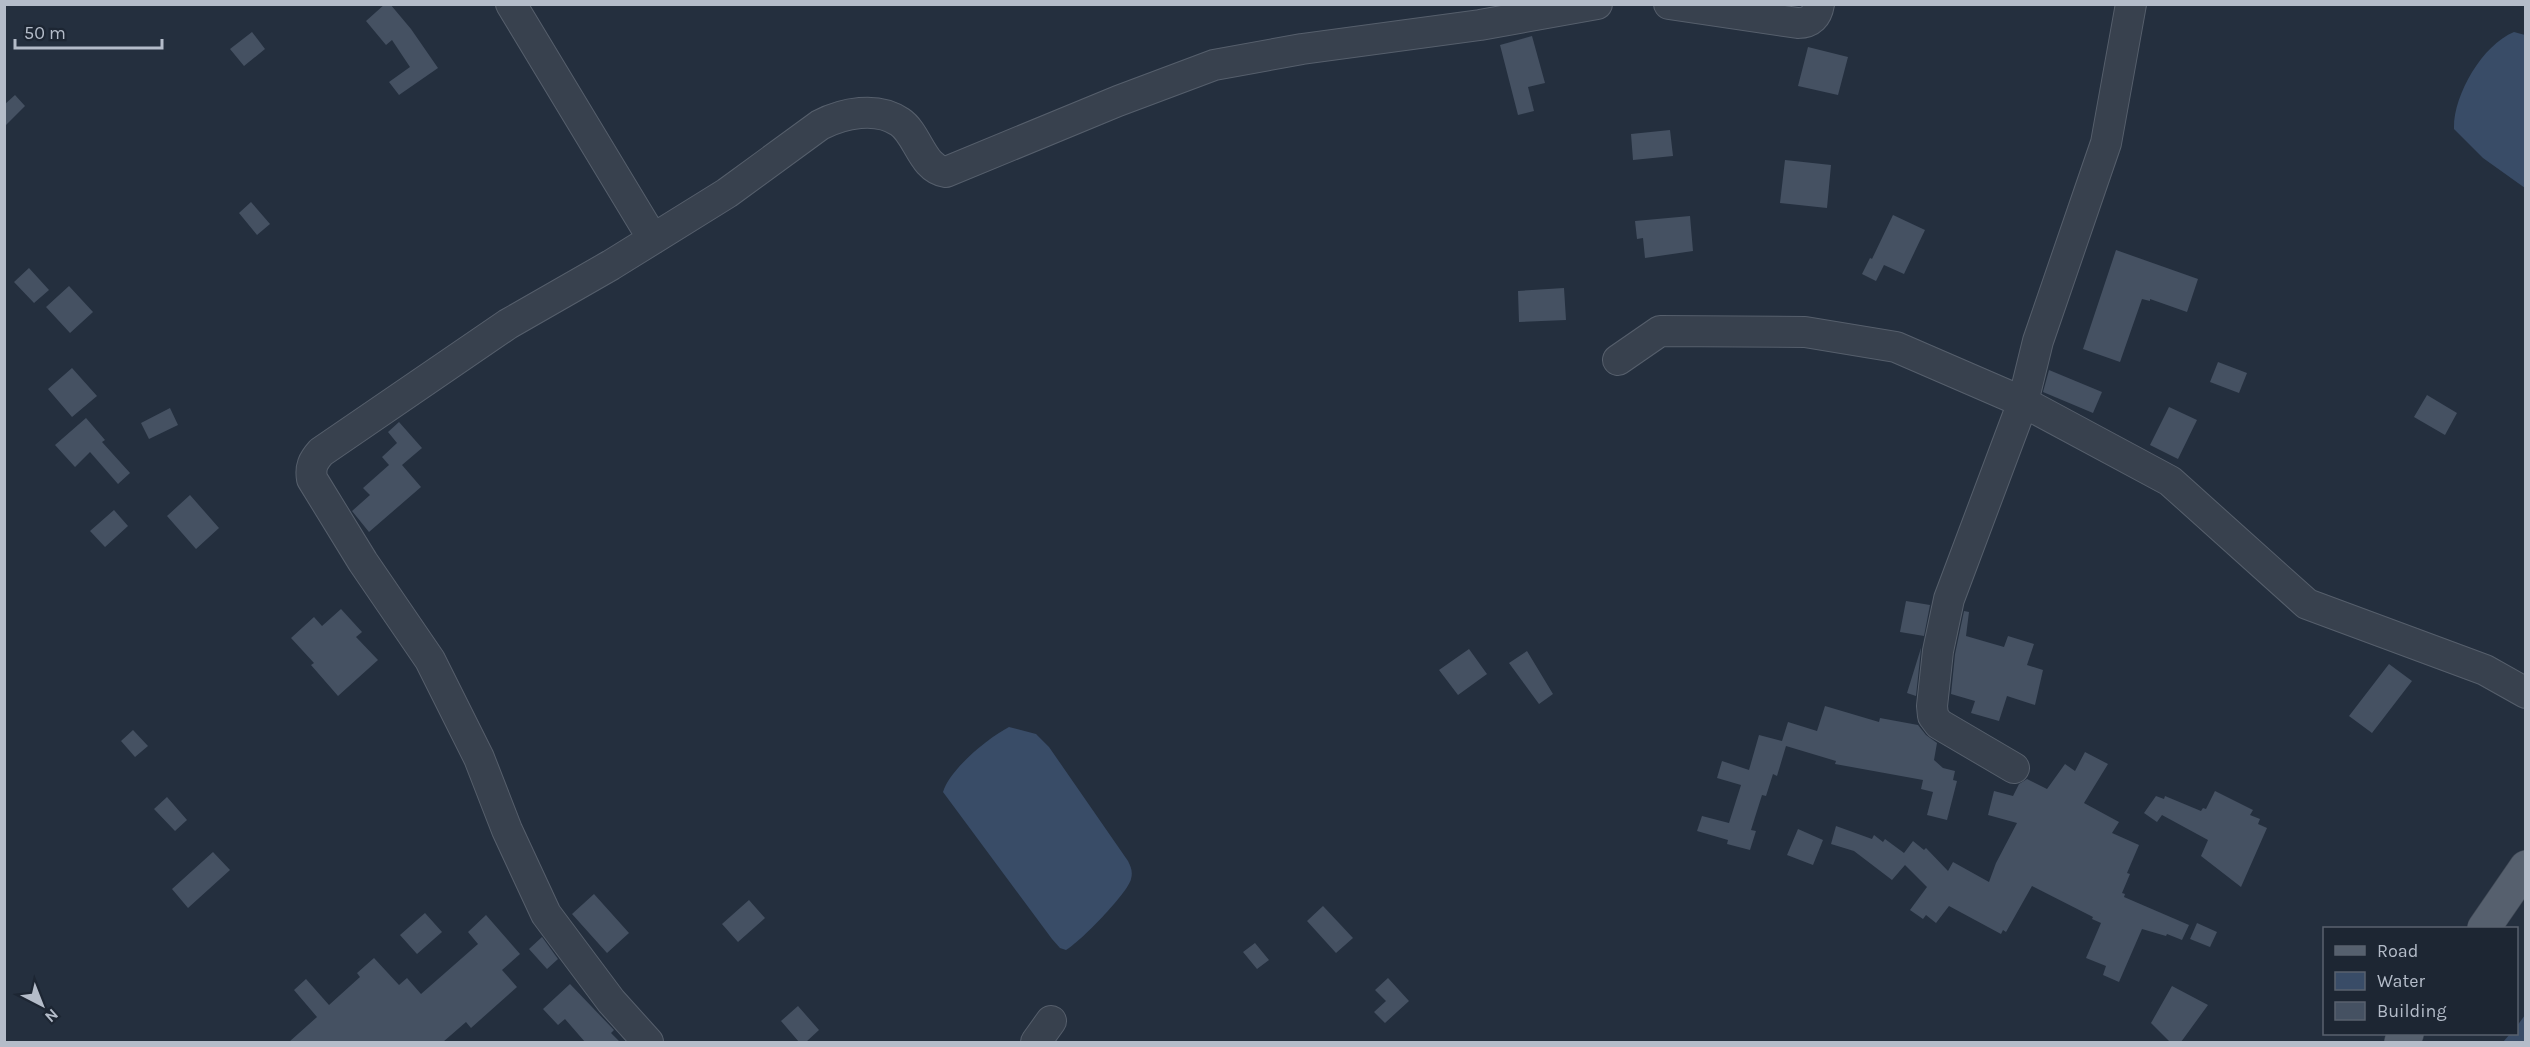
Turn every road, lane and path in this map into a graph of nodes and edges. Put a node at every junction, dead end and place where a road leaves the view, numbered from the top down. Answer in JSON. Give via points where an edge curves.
{"nodes":[{"id":1,"x":511,"y":4,"type":"edge"},
{"id":2,"x":1597,"y":4,"type":"edge"},
{"id":3,"x":1669,"y":4,"type":"edge"},
{"id":4,"x":1819,"y":4,"type":"edge"},
{"id":5,"x":2131,"y":4,"type":"edge"},
{"id":6,"x":653,"y":239,"type":"junction"},
{"id":7,"x":1618,"y":360,"type":"dead end"},
{"id":8,"x":2023,"y":402,"type":"junction"},
{"id":9,"x":2526,"y":693,"type":"edge"},
{"id":10,"x":2014,"y":768,"type":"dead end"},
{"id":11,"x":2526,"y":867,"type":"edge"},
{"id":12,"x":2485,"y":927,"type":"edge"},
{"id":13,"x":648,"y":1042,"type":"edge"}],
"edges":[{"from":1,"to":6,"type":"street"},
{"from":2,"to":6,"type":"street","via":[[1214,65],[946,172],[932,165],[901,122],[880,114],[836,117]]},
{"from":3,"to":4,"type":"street","via":[[1798,23],[1815,16]]},
{"from":5,"to":8,"type":"street","via":[[2106,143],[2038,341]]},
{"from":6,"to":13,"type":"street","via":[[508,324],[429,377],[321,452],[310,471],[363,562],[430,660],[479,759],[546,914],[610,1001]]},
{"from":7,"to":8,"type":"street","via":[[1660,331],[1804,332],[1896,347]]},
{"from":8,"to":9,"type":"street","via":[[2170,481],[2307,604],[2485,670]]},
{"from":8,"to":10,"type":"street","via":[[1949,599],[1931,711],[1939,724]]},
{"from":11,"to":12,"type":"main road"}]}
